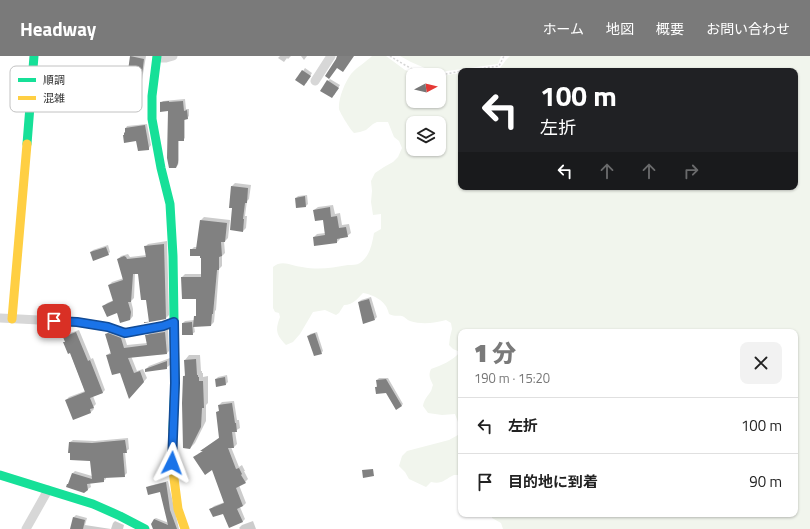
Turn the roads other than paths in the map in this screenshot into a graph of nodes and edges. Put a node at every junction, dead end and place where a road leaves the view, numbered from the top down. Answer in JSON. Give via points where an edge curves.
{"nodes":[{"id":1,"x":34,"y":56,"type":"edge"},
{"id":2,"x":173,"y":56,"type":"edge"},
{"id":3,"x":331,"y":56,"type":"edge"},
{"id":4,"x":157,"y":57,"type":"edge"},
{"id":5,"x":33,"y":66,"type":"edge"},
{"id":6,"x":315,"y":81,"type":"dead end"},
{"id":7,"x":29,"y":112,"type":"edge"},
{"id":8,"x":0,"y":318,"type":"edge"},
{"id":9,"x":12,"y":319,"type":"junction"},
{"id":10,"x":174,"y":322,"type":"junction"},
{"id":11,"x":0,"y":475,"type":"edge"},
{"id":12,"x":48,"y":490,"type":"junction"},
{"id":13,"x":26,"y":529,"type":"edge"},
{"id":14,"x":145,"y":529,"type":"edge"},
{"id":15,"x":185,"y":529,"type":"edge"}],
"edges":[{"from":1,"to":5,"type":"street"},
{"from":2,"to":4,"type":"street"},
{"from":3,"to":6,"type":"street"},
{"from":4,"to":10,"type":"street","via":[[152,119],[170,204]]},
{"from":7,"to":9,"type":"street"},
{"from":8,"to":9,"type":"street"},
{"from":9,"to":10,"type":"street","via":[[77,322],[108,327],[125,333]]},
{"from":10,"to":15,"type":"street","via":[[172,463],[178,509]]},
{"from":11,"to":12,"type":"street"},
{"from":12,"to":13,"type":"street"},
{"from":12,"to":14,"type":"street","via":[[93,504]]}]}
